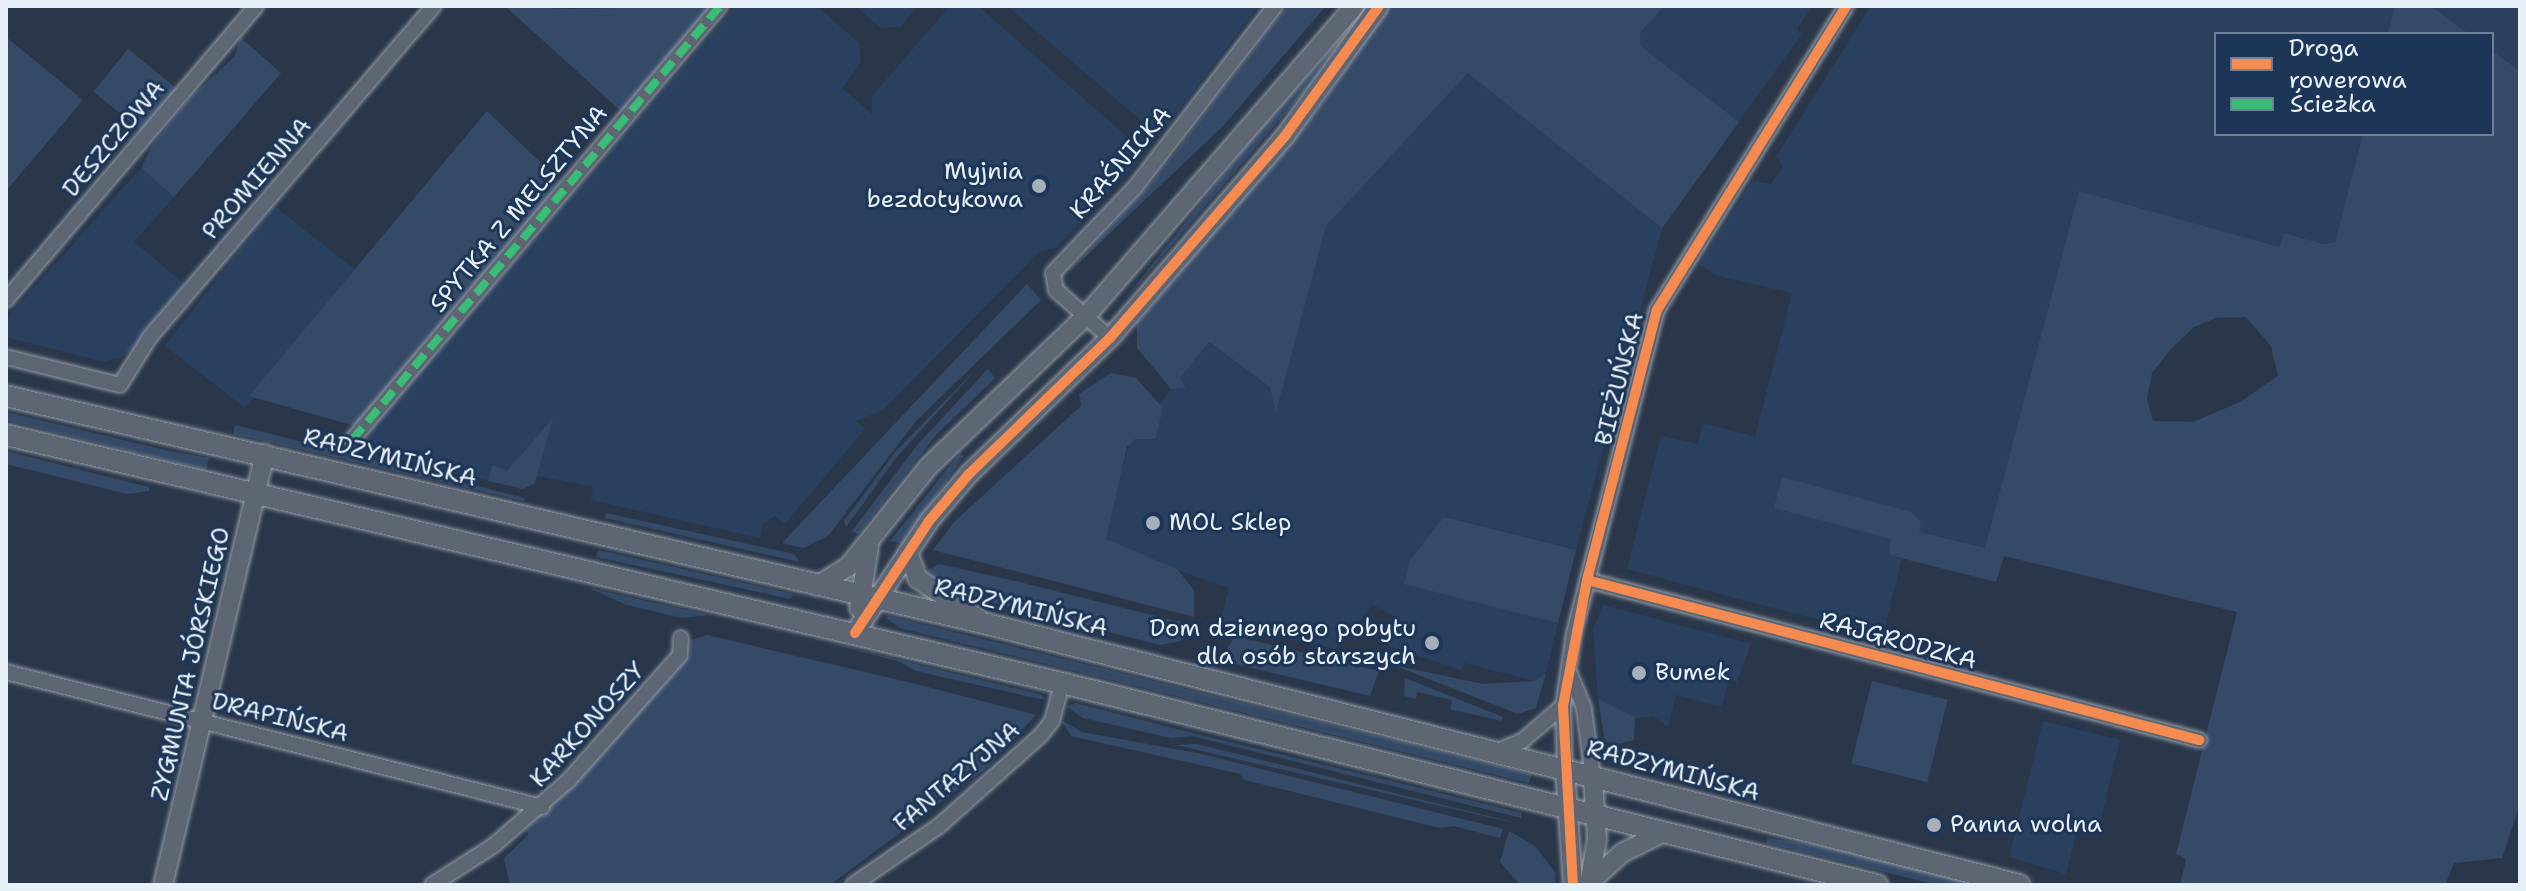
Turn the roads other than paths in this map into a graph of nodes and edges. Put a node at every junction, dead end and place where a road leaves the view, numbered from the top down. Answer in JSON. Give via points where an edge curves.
{"nodes":[{"id":1,"x":256,"y":6,"type":"edge"},
{"id":2,"x":434,"y":6,"type":"edge"},
{"id":3,"x":720,"y":6,"type":"edge"},
{"id":4,"x":1275,"y":6,"type":"edge"},
{"id":5,"x":1354,"y":6,"type":"edge"},
{"id":6,"x":1379,"y":6,"type":"edge"},
{"id":7,"x":1846,"y":6,"type":"edge"},
{"id":8,"x":6,"y":300,"type":"edge"},
{"id":9,"x":1085,"y":317,"type":"junction"},
{"id":10,"x":1110,"y":338,"type":"junction"},
{"id":11,"x":6,"y":357,"type":"edge"},
{"id":12,"x":6,"y":396,"type":"edge"},
{"id":13,"x":6,"y":435,"type":"edge"},
{"id":14,"x":352,"y":440,"type":"dead end"},
{"id":15,"x":265,"y":454,"type":"junction"},
{"id":16,"x":255,"y":496,"type":"junction"},
{"id":17,"x":870,"y":544,"type":"junction"},
{"id":18,"x":908,"y":552,"type":"junction"},
{"id":19,"x":1587,"y":580,"type":"junction"},
{"id":20,"x":817,"y":586,"type":"junction"},
{"id":21,"x":870,"y":598,"type":"junction"},
{"id":22,"x":987,"y":624,"type":"junction"},
{"id":23,"x":855,"y":633,"type":"junction"},
{"id":24,"x":681,"y":638,"type":"dead end"},
{"id":25,"x":6,"y":672,"type":"edge"},
{"id":26,"x":1571,"y":676,"type":"junction"},
{"id":27,"x":1062,"y":683,"type":"junction"},
{"id":28,"x":1563,"y":706,"type":"junction"},
{"id":29,"x":203,"y":721,"type":"junction"},
{"id":30,"x":2199,"y":740,"type":"dead end"},
{"id":31,"x":1497,"y":751,"type":"junction"},
{"id":32,"x":1565,"y":770,"type":"junction"},
{"id":33,"x":1593,"y":778,"type":"junction"},
{"id":34,"x":542,"y":807,"type":"junction"},
{"id":35,"x":1565,"y":808,"type":"junction"},
{"id":36,"x":1596,"y":816,"type":"junction"},
{"id":37,"x":1664,"y":832,"type":"junction"},
{"id":38,"x":1584,"y":884,"type":"edge"},
{"id":39,"x":163,"y":885,"type":"edge"},
{"id":40,"x":432,"y":885,"type":"edge"},
{"id":41,"x":853,"y":885,"type":"edge"},
{"id":42,"x":1877,"y":885,"type":"edge"},
{"id":43,"x":2020,"y":885,"type":"edge"}],
"edges":[{"from":1,"to":8,"type":"street","name":"DESZCZOWA"},
{"from":2,"to":11,"type":"street","name":"PROMIENNA","via":[[150,337],[120,385]]},
{"from":3,"to":14,"type":"street","name":"SPYTKA Z MELSZTYNA"},
{"from":4,"to":9,"type":"street","name":"KRAŚNICKA","via":[[1136,186],[1053,273],[1056,290]]},
{"from":5,"to":9,"type":"street"},
{"from":6,"to":10,"type":"street","via":[[1285,136]]},
{"from":7,"to":19,"type":"street","name":"BIEŻUŃSKA","via":[[1657,310]]},
{"from":9,"to":10,"type":"street","name":"KRAŚNICKA"},
{"from":9,"to":17,"type":"street","via":[[928,467]]},
{"from":10,"to":18,"type":"street","via":[[969,474]]},
{"from":12,"to":15,"type":"main road","name":"RADZYMIŃSKA"},
{"from":13,"to":16,"type":"main road"},
{"from":15,"to":16,"type":"street","name":"ZYGMUNTA JÓRSKIEGO"},
{"from":15,"to":20,"type":"main road","name":"RADZYMIŃSKA"},
{"from":16,"to":23,"type":"main road"},
{"from":16,"to":29,"type":"street","name":"ZYGMUNTA JÓRSKIEGO"},
{"from":17,"to":20,"type":"street","via":[[848,567]]},
{"from":17,"to":21,"type":"street"},
{"from":18,"to":21,"type":"street"},
{"from":18,"to":22,"type":"street","via":[[918,579]]},
{"from":19,"to":26,"type":"street","name":"BIEŻUŃSKA","via":[[1574,633]]},
{"from":19,"to":30,"type":"street","name":"RAJGRODZKA"},
{"from":20,"to":21,"type":"main road","name":"RADZYMIŃSKA"},
{"from":21,"to":22,"type":"main road","name":"RADZYMIŃSKA"},
{"from":21,"to":23,"type":"street"},
{"from":22,"to":31,"type":"main road","name":"RADZYMIŃSKA"},
{"from":23,"to":27,"type":"main road"},
{"from":24,"to":34,"type":"street","name":"KARKONOSZY","via":[[680,655]]},
{"from":25,"to":29,"type":"street","name":"DRAPIŃSKA"},
{"from":26,"to":28,"type":"street","name":"BIEŻUŃSKA"},
{"from":26,"to":33,"type":"street","name":"BIEŻUŃSKA","via":[[1584,709]]},
{"from":27,"to":35,"type":"main road"},
{"from":27,"to":41,"type":"street","name":"FANTAZYJNA","via":[[1052,721],[1041,735],[939,826]]},
{"from":28,"to":31,"type":"street","via":[[1522,741]]},
{"from":28,"to":32,"type":"street","name":"BIEŻUŃSKA"},
{"from":29,"to":34,"type":"street","name":"DRAPIŃSKA"},
{"from":29,"to":39,"type":"street","name":"ZYGMUNTA JÓRSKIEGO"},
{"from":31,"to":32,"type":"main road","name":"RADZYMIŃSKA"},
{"from":32,"to":33,"type":"main road","name":"RADZYMIŃSKA"},
{"from":32,"to":35,"type":"street","name":"BIEŻUŃSKA"},
{"from":33,"to":36,"type":"street"},
{"from":33,"to":43,"type":"main road","name":"RADZYMIŃSKA"},
{"from":34,"to":40,"type":"street","name":"KARKONOSZY"},
{"from":35,"to":36,"type":"main road"},
{"from":35,"to":38,"type":"street","name":"BIEŻUŃSKA"},
{"from":36,"to":37,"type":"main road"},
{"from":36,"to":38,"type":"street"},
{"from":37,"to":38,"type":"street","via":[[1622,853]]},
{"from":37,"to":42,"type":"main road"}]}
